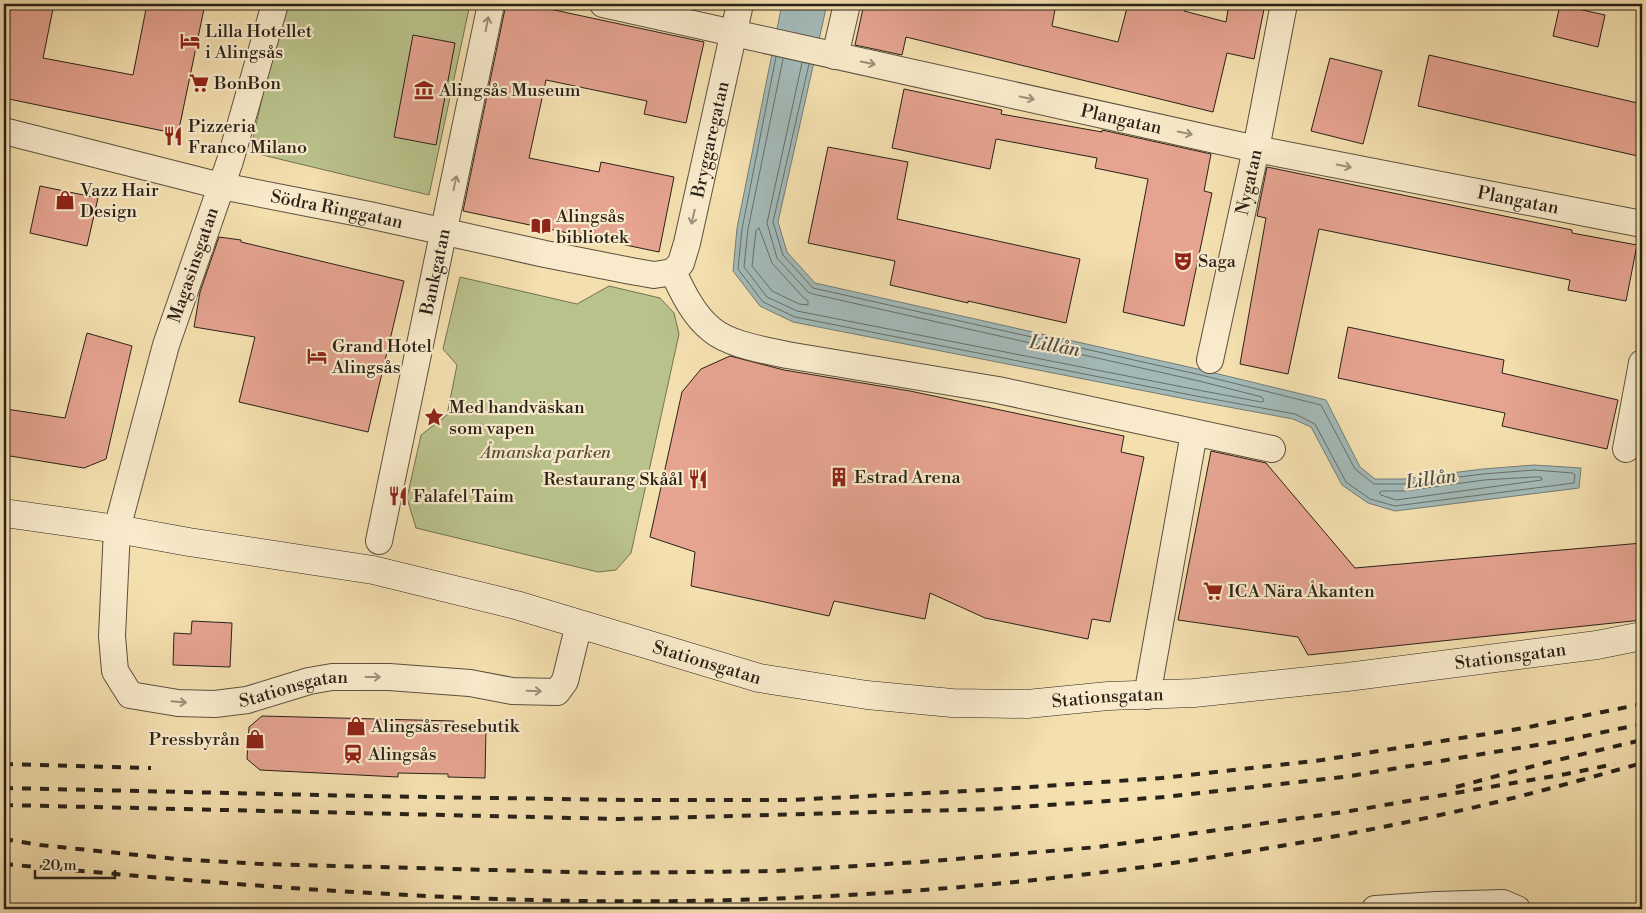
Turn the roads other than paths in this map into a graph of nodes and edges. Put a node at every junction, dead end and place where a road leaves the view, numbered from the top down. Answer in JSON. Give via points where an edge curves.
{"nodes":[{"id":1,"x":274,"y":4,"type":"edge"},
{"id":2,"x":491,"y":4,"type":"edge"},
{"id":3,"x":603,"y":4,"type":"edge"},
{"id":4,"x":740,"y":4,"type":"edge"},
{"id":5,"x":847,"y":4,"type":"edge"},
{"id":6,"x":1284,"y":4,"type":"edge"},
{"id":7,"x":734,"y":33,"type":"junction"},
{"id":8,"x":828,"y":53,"type":"junction"},
{"id":9,"x":4,"y":130,"type":"edge"},
{"id":10,"x":1256,"y":148,"type":"junction"},
{"id":11,"x":221,"y":186,"type":"junction"},
{"id":12,"x":1642,"y":224,"type":"edge"},
{"id":13,"x":445,"y":231,"type":"junction"},
{"id":14,"x":673,"y":272,"type":"junction"},
{"id":15,"x":1210,"y":360,"type":"dead end"},
{"id":16,"x":1642,"y":363,"type":"edge"},
{"id":17,"x":1194,"y":433,"type":"junction"},
{"id":18,"x":1272,"y":449,"type":"dead end"},
{"id":19,"x":1626,"y":449,"type":"dead end"},
{"id":20,"x":4,"y":513,"type":"edge"},
{"id":21,"x":118,"y":529,"type":"junction"},
{"id":22,"x":379,"y":541,"type":"dead end"},
{"id":23,"x":579,"y":624,"type":"junction"},
{"id":24,"x":1642,"y":636,"type":"edge"},
{"id":25,"x":1147,"y":696,"type":"junction"},
{"id":26,"x":1375,"y":909,"type":"edge"},
{"id":27,"x":1517,"y":909,"type":"edge"}],
"edges":[{"from":1,"to":11,"type":"street","name":"Magasinsgatan"},
{"from":13,"to":2,"type":"street","name":"Bankgatan","one_way":true},
{"from":3,"to":7,"type":"street","name":"Plangatan"},
{"from":4,"to":7,"type":"street","name":"Bryggaregatan"},
{"from":5,"to":8,"type":"street"},
{"from":6,"to":10,"type":"street","name":"Nygatan"},
{"from":7,"to":8,"type":"street","name":"Plangatan"},
{"from":7,"to":14,"type":"street","name":"Bryggaregatan","one_way":true,"via":[[687,244],[681,263]]},
{"from":8,"to":10,"type":"street","name":"Plangatan","one_way":true},
{"from":9,"to":11,"type":"street","name":"Södra Ringgatan"},
{"from":10,"to":12,"type":"street","name":"Plangatan","one_way":true},
{"from":10,"to":15,"type":"street","name":"Nygatan"},
{"from":11,"to":13,"type":"street","name":"Södra Ringgatan"},
{"from":11,"to":21,"type":"street","name":"Magasinsgatan","via":[[166,345]]},
{"from":13,"to":14,"type":"street","name":"Södra Ringgatan","via":[[631,270],[654,274]]},
{"from":13,"to":22,"type":"street","name":"Bankgatan"},
{"from":14,"to":17,"type":"street","via":[[690,305],[713,331],[746,345],[787,355],[998,390]]},
{"from":16,"to":19,"type":"street"},
{"from":17,"to":18,"type":"street"},
{"from":17,"to":25,"type":"street"},
{"from":20,"to":21,"type":"street","name":"Stationsgatan"},
{"from":21,"to":23,"type":"street","name":"Stationsgatan","via":[[373,570]]},
{"from":21,"to":23,"type":"street","name":"Stationsgatan","one_way":true,"via":[[112,636],[115,671],[130,695],[178,703],[215,704],[247,700],[332,677],[389,677],[557,692],[565,681]]},
{"from":23,"to":25,"type":"street","name":"Stationsgatan","via":[[758,678],[867,695],[952,703],[1027,704],[1108,696]]},
{"from":24,"to":25,"type":"street","name":"Stationsgatan","via":[[1597,645],[1347,677]]},
{"from":26,"to":27,"type":"street","via":[[1503,904]]}]}
